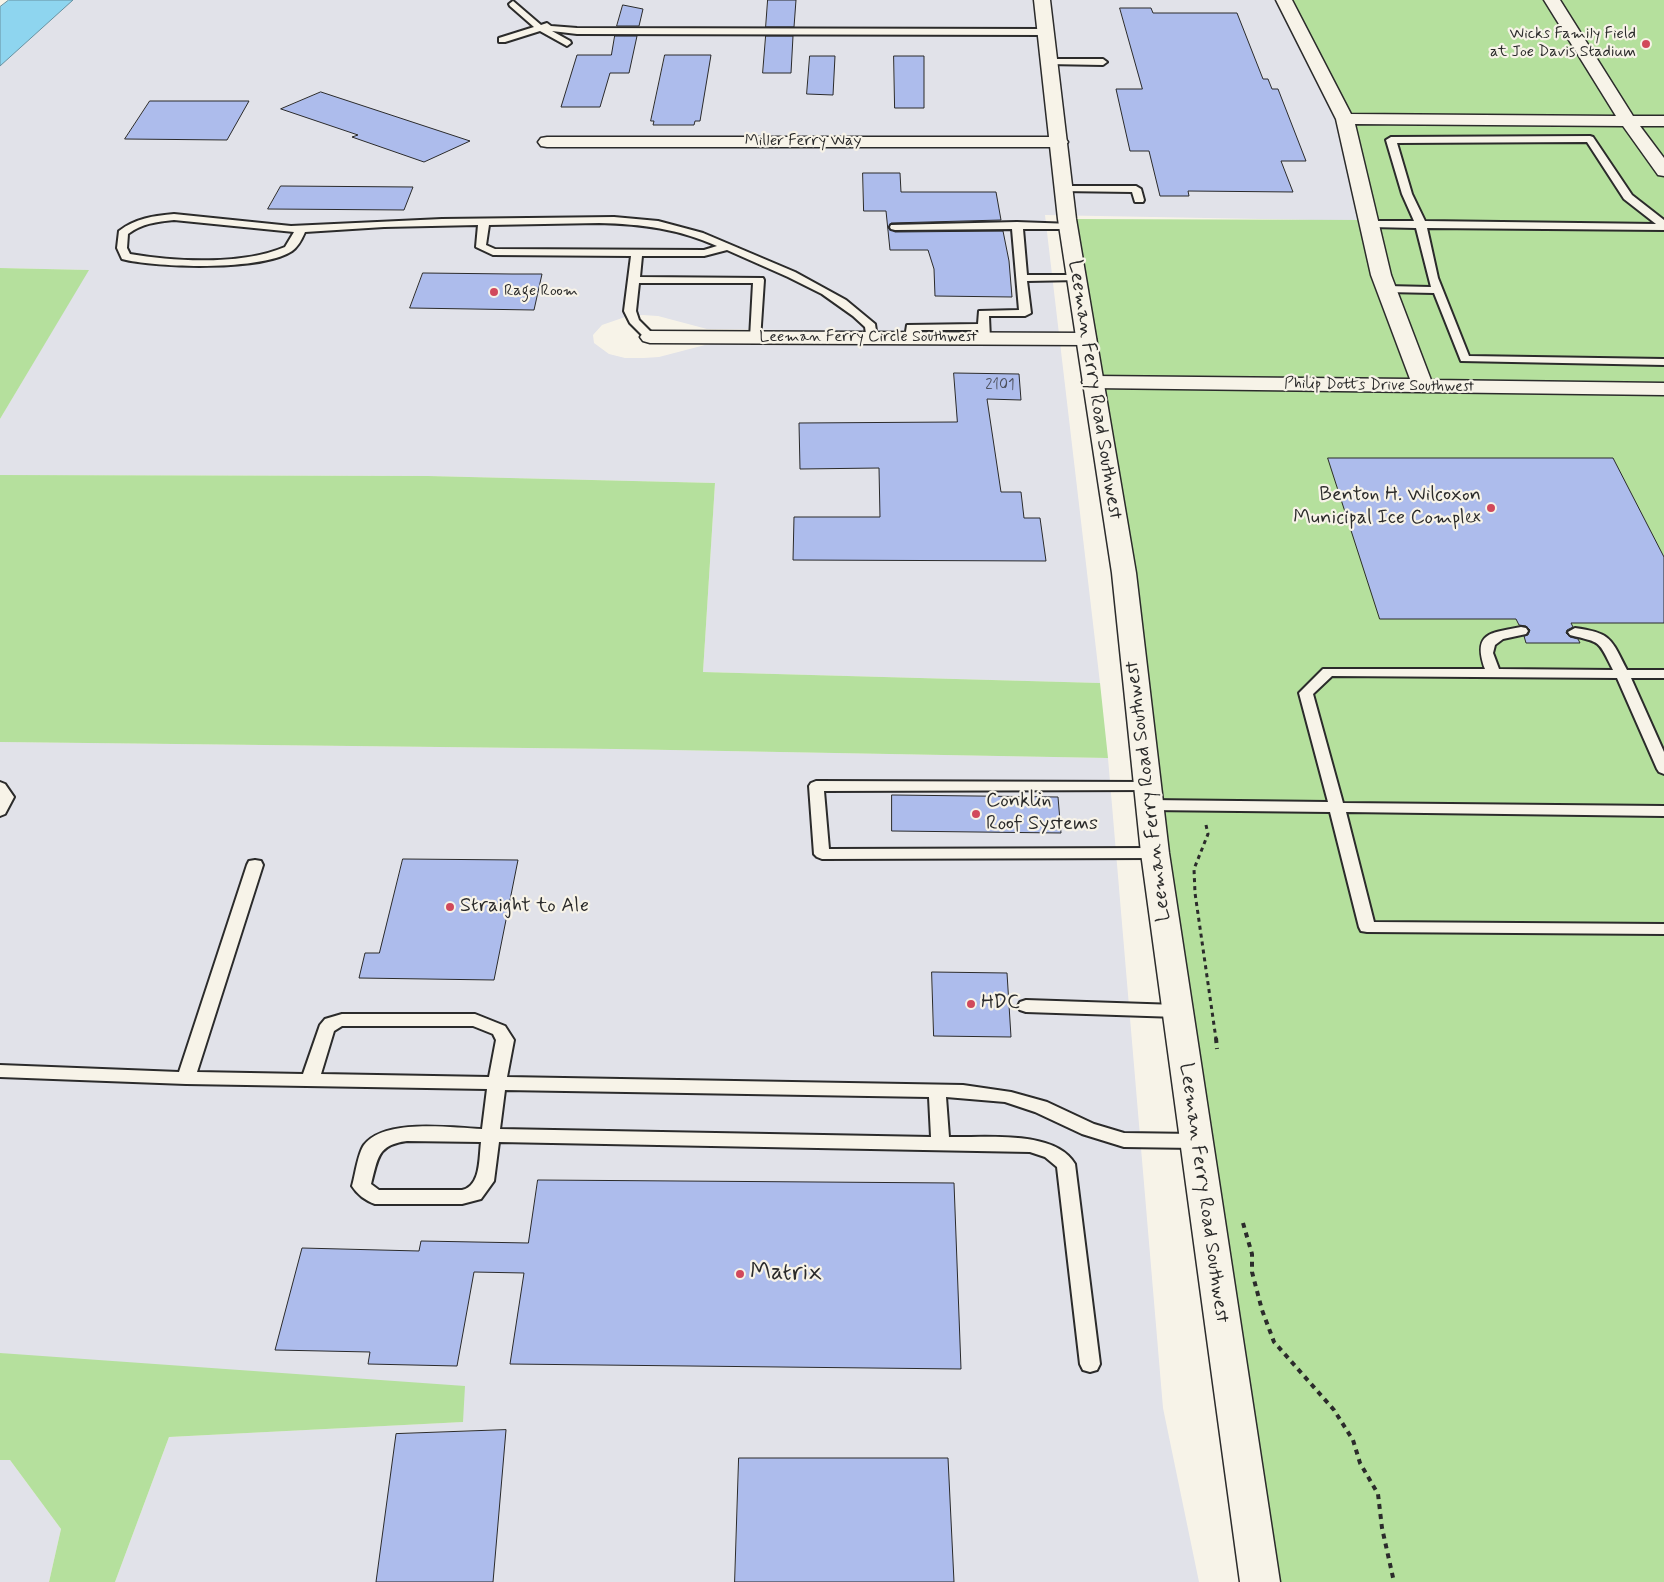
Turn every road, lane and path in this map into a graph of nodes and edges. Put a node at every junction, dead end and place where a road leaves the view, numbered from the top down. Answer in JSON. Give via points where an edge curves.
{"nodes":[{"id":1,"x":1042,"y":0,"type":"edge"},
{"id":2,"x":1284,"y":0,"type":"edge"},
{"id":3,"x":1552,"y":0,"type":"edge"},
{"id":4,"x":513,"y":4,"type":"dead end"},
{"id":5,"x":681,"y":22,"type":"dead end"},
{"id":6,"x":691,"y":22,"type":"dead end"},
{"id":7,"x":722,"y":22,"type":"dead end"},
{"id":8,"x":843,"y":22,"type":"dead end"},
{"id":9,"x":539,"y":27,"type":"junction"},
{"id":10,"x":689,"y":32,"type":"junction"},
{"id":11,"x":720,"y":32,"type":"junction"},
{"id":12,"x":843,"y":32,"type":"junction"},
{"id":13,"x":1045,"y":32,"type":"junction"},
{"id":14,"x":502,"y":40,"type":"dead end"},
{"id":15,"x":566,"y":43,"type":"dead end"},
{"id":16,"x":719,"y":43,"type":"dead end"},
{"id":17,"x":842,"y":44,"type":"dead end"},
{"id":18,"x":1049,"y":62,"type":"junction"},
{"id":19,"x":1104,"y":62,"type":"dead end"},
{"id":20,"x":1345,"y":120,"type":"junction"},
{"id":21,"x":1628,"y":121,"type":"junction"},
{"id":22,"x":1664,"y":121,"type":"edge"},
{"id":23,"x":546,"y":142,"type":"dead end"},
{"id":24,"x":1059,"y":142,"type":"junction"},
{"id":25,"x":1664,"y":171,"type":"edge"},
{"id":26,"x":1064,"y":189,"type":"junction"},
{"id":27,"x":1139,"y":200,"type":"dead end"},
{"id":28,"x":484,"y":222,"type":"junction"},
{"id":29,"x":1370,"y":224,"type":"junction"},
{"id":30,"x":1017,"y":225,"type":"junction"},
{"id":31,"x":1421,"y":225,"type":"junction"},
{"id":32,"x":1068,"y":226,"type":"junction"},
{"id":33,"x":1664,"y":226,"type":"edge"},
{"id":34,"x":895,"y":227,"type":"dead end"},
{"id":35,"x":301,"y":229,"type":"junction"},
{"id":36,"x":727,"y":246,"type":"junction"},
{"id":37,"x":637,"y":252,"type":"junction"},
{"id":38,"x":771,"y":266,"type":"junction"},
{"id":39,"x":1022,"y":278,"type":"junction"},
{"id":40,"x":1076,"y":278,"type":"junction"},
{"id":41,"x":634,"y":280,"type":"junction"},
{"id":42,"x":759,"y":280,"type":"junction"},
{"id":43,"x":1386,"y":289,"type":"junction"},
{"id":44,"x":1437,"y":290,"type":"junction"},
{"id":45,"x":984,"y":333,"type":"junction"},
{"id":46,"x":650,"y":337,"type":"joint"},
{"id":47,"x":756,"y":338,"type":"junction"},
{"id":48,"x":871,"y":338,"type":"junction"},
{"id":49,"x":1086,"y":340,"type":"junction"},
{"id":50,"x":1664,"y":362,"type":"edge"},
{"id":51,"x":1093,"y":382,"type":"junction"},
{"id":52,"x":1423,"y":386,"type":"junction"},
{"id":53,"x":1664,"y":389,"type":"edge"},
{"id":54,"x":1522,"y":632,"type":"dead end"},
{"id":55,"x":1575,"y":632,"type":"dead end"},
{"id":56,"x":1493,"y":673,"type":"junction"},
{"id":57,"x":1622,"y":674,"type":"junction"},
{"id":58,"x":1664,"y":674,"type":"edge"},
{"id":59,"x":1664,"y":769,"type":"edge"},
{"id":60,"x":0,"y":787,"type":"edge"},
{"id":61,"x":1148,"y":796,"type":"junction"},
{"id":62,"x":1202,"y":806,"type":"junction"},
{"id":63,"x":1337,"y":807,"type":"junction"},
{"id":64,"x":0,"y":811,"type":"edge"},
{"id":65,"x":1664,"y":811,"type":"edge"},
{"id":66,"x":1155,"y":853,"type":"junction"},
{"id":67,"x":255,"y":864,"type":"dead end"},
{"id":68,"x":1664,"y":930,"type":"edge"},
{"id":69,"x":1026,"y":1006,"type":"dead end"},
{"id":70,"x":1177,"y":1011,"type":"junction"},
{"id":71,"x":1217,"y":1058,"type":"dead end"},
{"id":72,"x":0,"y":1071,"type":"edge"},
{"id":73,"x":186,"y":1078,"type":"junction"},
{"id":74,"x":310,"y":1080,"type":"junction"},
{"id":75,"x":498,"y":1083,"type":"junction"},
{"id":76,"x":936,"y":1090,"type":"junction"},
{"id":77,"x":492,"y":1136,"type":"junction"},
{"id":78,"x":1195,"y":1141,"type":"junction"},
{"id":79,"x":940,"y":1144,"type":"junction"},
{"id":80,"x":1242,"y":1219,"type":"dead end"},
{"id":81,"x":1090,"y":1364,"type":"dead end"},
{"id":82,"x":1260,"y":1582,"type":"edge"},
{"id":83,"x":1394,"y":1582,"type":"edge"}],
"edges":[{"from":1,"to":13,"type":"street","name":"Leeman Ferry Road Southwest"},
{"from":2,"to":20,"type":"street"},
{"from":3,"to":21,"type":"street"},
{"from":4,"to":9,"type":"lane"},
{"from":5,"to":9,"type":"lane","via":[[582,22]]},
{"from":6,"to":10,"type":"lane"},
{"from":7,"to":11,"type":"lane"},
{"from":8,"to":12,"type":"lane"},
{"from":9,"to":10,"type":"lane","via":[[577,31]]},
{"from":9,"to":14,"type":"lane"},
{"from":9,"to":15,"type":"lane"},
{"from":10,"to":11,"type":"lane"},
{"from":11,"to":12,"type":"lane"},
{"from":11,"to":16,"type":"lane"},
{"from":12,"to":13,"type":"lane"},
{"from":12,"to":17,"type":"lane"},
{"from":13,"to":18,"type":"street","name":"Leeman Ferry Road Southwest"},
{"from":18,"to":19,"type":"lane"},
{"from":18,"to":24,"type":"street","name":"Leeman Ferry Road Southwest"},
{"from":20,"to":21,"type":"street"},
{"from":20,"to":29,"type":"street"},
{"from":21,"to":22,"type":"street"},
{"from":21,"to":25,"type":"street"},
{"from":23,"to":24,"type":"street","name":"Miller Ferry Way"},
{"from":24,"to":26,"type":"street","name":"Leeman Ferry Road Southwest"},
{"from":26,"to":27,"type":"lane","via":[[1136,189]]},
{"from":26,"to":32,"type":"street","name":"Leeman Ferry Road Southwest"},
{"from":28,"to":35,"type":"lane"},
{"from":28,"to":36,"type":"lane","via":[[657,223],[690,230]]},
{"from":28,"to":37,"type":"lane","via":[[481,247],[494,252]]},
{"from":29,"to":31,"type":"lane"},
{"from":29,"to":43,"type":"street"},
{"from":30,"to":32,"type":"lane"},
{"from":30,"to":34,"type":"lane"},
{"from":30,"to":39,"type":"lane"},
{"from":31,"to":33,"type":"lane"},
{"from":31,"to":33,"type":"lane","via":[[1407,194],[1391,140],[1590,139],[1628,197]]},
{"from":31,"to":44,"type":"lane"},
{"from":32,"to":40,"type":"street","name":"Leeman Ferry Road Southwest"},
{"from":35,"to":35,"type":"lane","via":[[246,226],[202,218],[148,220],[128,226],[123,233],[122,248],[126,257],[142,260],[245,260],[290,248]]},
{"from":36,"to":37,"type":"lane","via":[[704,253]]},
{"from":36,"to":38,"type":"lane"},
{"from":37,"to":41,"type":"lane"},
{"from":38,"to":42,"type":"lane","via":[[761,270]]},
{"from":38,"to":48,"type":"lane","via":[[799,277],[857,311],[871,326]]},
{"from":39,"to":40,"type":"lane"},
{"from":39,"to":45,"type":"lane","via":[[1025,313],[983,313]]},
{"from":40,"to":49,"type":"street","name":"Leeman Ferry Road Southwest"},
{"from":41,"to":42,"type":"lane"},
{"from":41,"to":46,"type":"lane","via":[[630,310],[634,321]]},
{"from":42,"to":47,"type":"lane"},
{"from":43,"to":44,"type":"lane"},
{"from":43,"to":52,"type":"street"},
{"from":44,"to":50,"type":"lane","via":[[1465,359]]},
{"from":45,"to":48,"type":"street","name":"Leeman Ferry Circle Southwest"},
{"from":45,"to":49,"type":"street","name":"Leeman Ferry Circle Southwest"},
{"from":46,"to":47,"type":"street","name":"Leeman Ferry Circle Southwest"},
{"from":47,"to":48,"type":"street","name":"Leeman Ferry Circle Southwest"},
{"from":49,"to":51,"type":"street","name":"Leeman Ferry Road Southwest"},
{"from":51,"to":52,"type":"street","name":"Philip Dotts Drive Southwest"},
{"from":51,"to":61,"type":"street","name":"Leeman Ferry Road Southwest","via":[[1124,574]]},
{"from":52,"to":53,"type":"street","name":"Philip Dotts Drive Southwest"},
{"from":54,"to":56,"type":"lane","via":[[1498,636],[1488,643],[1486,653]]},
{"from":55,"to":57,"type":"lane","via":[[1605,641]]},
{"from":56,"to":57,"type":"lane"},
{"from":56,"to":63,"type":"lane","via":[[1328,672],[1306,693]]},
{"from":57,"to":58,"type":"lane"},
{"from":57,"to":59,"type":"lane"},
{"from":60,"to":64,"type":"lane","via":[[6,797]]},
{"from":61,"to":62,"type":"lane"},
{"from":61,"to":66,"type":"street","name":"Leeman Ferry Road Southwest"},
{"from":61,"to":66,"type":"lane","via":[[816,786],[822,854]]},
{"from":62,"to":63,"type":"lane"},
{"from":62,"to":71,"type":"path","via":[[1208,834],[1194,869]]},
{"from":63,"to":65,"type":"lane"},
{"from":63,"to":68,"type":"lane","via":[[1367,927]]},
{"from":66,"to":70,"type":"street","name":"Leeman Ferry Road Southwest"},
{"from":67,"to":73,"type":"lane"},
{"from":69,"to":70,"type":"lane"},
{"from":70,"to":78,"type":"street","name":"Leeman Ferry Road Southwest"},
{"from":72,"to":73,"type":"lane"},
{"from":73,"to":74,"type":"lane"},
{"from":74,"to":75,"type":"lane"},
{"from":74,"to":75,"type":"lane","via":[[326,1029],[331,1023],[342,1020],[475,1020],[499,1030],[505,1040]]},
{"from":75,"to":76,"type":"lane"},
{"from":75,"to":77,"type":"lane"},
{"from":76,"to":78,"type":"lane","via":[[1005,1096],[1124,1140]]},
{"from":76,"to":79,"type":"lane"},
{"from":77,"to":77,"type":"lane","via":[[407,1134],[388,1137],[372,1149],[361,1186],[375,1197],[462,1197],[475,1194],[485,1181]]},
{"from":77,"to":79,"type":"lane"},
{"from":78,"to":82,"type":"street","name":"Leeman Ferry Road Southwest"},
{"from":79,"to":81,"type":"lane","via":[[1031,1145],[1051,1152],[1066,1164]]},
{"from":80,"to":83,"type":"path","via":[[1252,1254],[1252,1272],[1274,1342],[1334,1410],[1353,1440],[1360,1463],[1378,1494]]}]}
